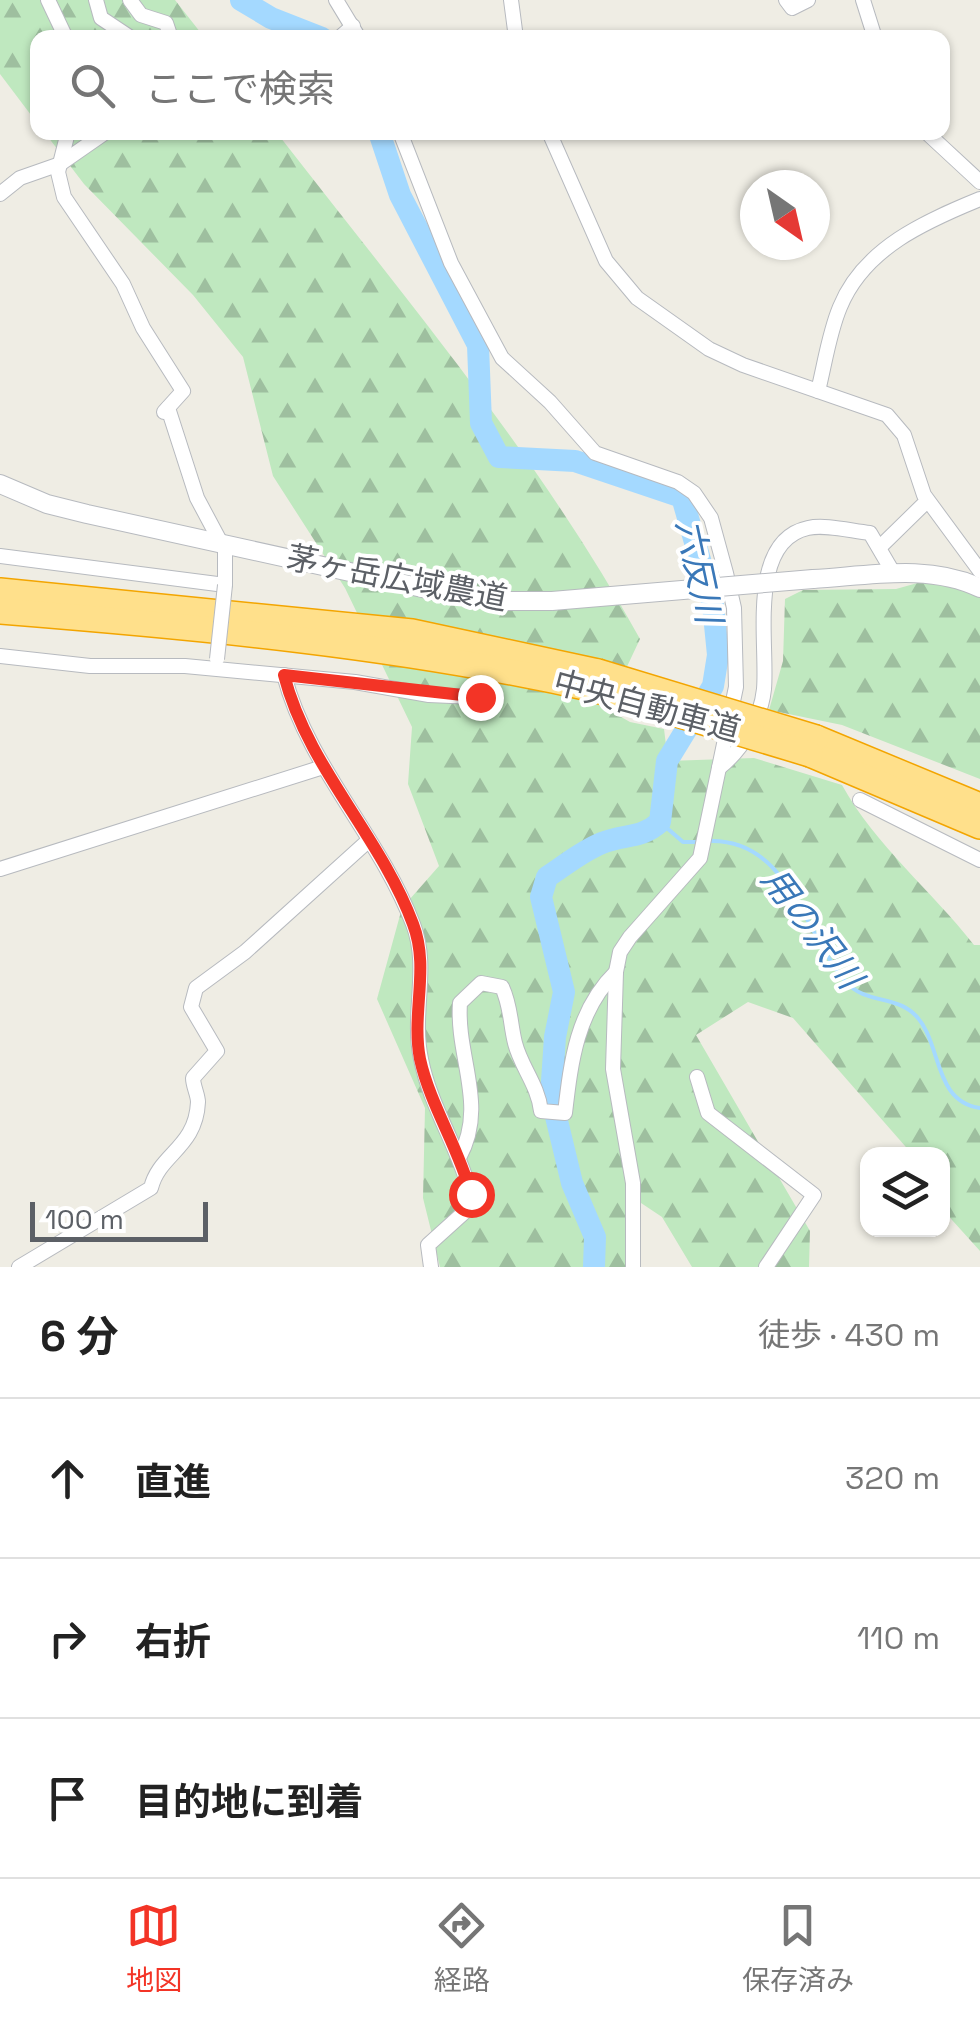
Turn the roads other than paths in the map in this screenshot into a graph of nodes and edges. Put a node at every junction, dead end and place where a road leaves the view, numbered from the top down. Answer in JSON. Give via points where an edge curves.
{"nodes":[{"id":1,"x":48,"y":0,"type":"edge"},
{"id":2,"x":96,"y":0,"type":"edge"},
{"id":3,"x":130,"y":0,"type":"edge"},
{"id":4,"x":336,"y":0,"type":"edge"},
{"id":5,"x":511,"y":0,"type":"edge"},
{"id":6,"x":786,"y":0,"type":"edge"},
{"id":7,"x":808,"y":0,"type":"edge"},
{"id":8,"x":863,"y":0,"type":"edge"},
{"id":9,"x":62,"y":30,"type":"edge"},
{"id":10,"x":119,"y":30,"type":"edge"},
{"id":11,"x":168,"y":30,"type":"edge"},
{"id":12,"x":355,"y":30,"type":"edge"},
{"id":13,"x":515,"y":30,"type":"edge"},
{"id":14,"x":872,"y":30,"type":"edge"},
{"id":15,"x":66,"y":140,"type":"edge"},
{"id":16,"x":94,"y":140,"type":"edge"},
{"id":17,"x":403,"y":140,"type":"edge"},
{"id":18,"x":553,"y":140,"type":"edge"},
{"id":19,"x":935,"y":140,"type":"edge"},
{"id":20,"x":60,"y":164,"type":"junction"},
{"id":21,"x":980,"y":182,"type":"edge"},
{"id":22,"x":0,"y":194,"type":"edge"},
{"id":23,"x":980,"y":199,"type":"edge"},
{"id":24,"x":818,"y":391,"type":"junction"},
{"id":25,"x":0,"y":484,"type":"edge"},
{"id":26,"x":928,"y":500,"type":"junction"},
{"id":27,"x":223,"y":543,"type":"junction"},
{"id":28,"x":880,"y":546,"type":"junction"},
{"id":29,"x":0,"y":556,"type":"edge"},
{"id":30,"x":980,"y":571,"type":"edge"},
{"id":31,"x":894,"y":574,"type":"junction"},
{"id":32,"x":224,"y":585,"type":"junction"},
{"id":33,"x":980,"y":588,"type":"edge"},
{"id":34,"x":0,"y":591,"type":"edge"},
{"id":35,"x":0,"y":611,"type":"edge"},
{"id":36,"x":0,"y":656,"type":"edge"},
{"id":37,"x":216,"y":664,"type":"junction"},
{"id":38,"x":284,"y":675,"type":"junction"},
{"id":39,"x":596,"y":680,"type":"junction"},
{"id":40,"x":496,"y":698,"type":"dead end"},
{"id":41,"x":813,"y":746,"type":"junction"},
{"id":42,"x":323,"y":767,"type":"junction"},
{"id":43,"x":719,"y":768,"type":"junction"},
{"id":44,"x":860,"y":800,"type":"dead end"},
{"id":45,"x":980,"y":806,"type":"edge"},
{"id":46,"x":980,"y":826,"type":"edge"},
{"id":47,"x":369,"y":840,"type":"junction"},
{"id":48,"x":980,"y":860,"type":"edge"},
{"id":49,"x":0,"y":869,"type":"edge"},
{"id":50,"x":616,"y":972,"type":"junction"},
{"id":51,"x":697,"y":1077,"type":"dead end"},
{"id":52,"x":459,"y":1158,"type":"junction"},
{"id":53,"x":19,"y":1267,"type":"edge"},
{"id":54,"x":431,"y":1267,"type":"edge"},
{"id":55,"x":633,"y":1267,"type":"edge"},
{"id":56,"x":766,"y":1267,"type":"edge"}],
"edges":[{"from":1,"to":9,"type":"street"},
{"from":2,"to":10,"type":"street","via":[[102,18]]},
{"from":3,"to":11,"type":"street"},
{"from":4,"to":12,"type":"street"},
{"from":5,"to":13,"type":"street"},
{"from":6,"to":7,"type":"street","via":[[792,8]]},
{"from":8,"to":14,"type":"street"},
{"from":15,"to":20,"type":"street"},
{"from":16,"to":20,"type":"street"},
{"from":17,"to":43,"type":"street","via":[[451,264],[502,358],[595,453],[678,482],[711,518],[734,608],[737,657]]},
{"from":18,"to":24,"type":"street","via":[[606,261],[637,298],[709,349]]},
{"from":19,"to":21,"type":"street"},
{"from":20,"to":22,"type":"street","via":[[20,178]]},
{"from":20,"to":27,"type":"street","via":[[64,197],[183,391],[166,410],[197,498]]},
{"from":23,"to":24,"type":"street","via":[[906,232],[860,276],[838,310]]},
{"from":24,"to":26,"type":"street","via":[[887,414]]},
{"from":25,"to":27,"type":"street","name":"茅ヶ岳広域農道","via":[[47,504]]},
{"from":26,"to":28,"type":"street"},
{"from":26,"to":30,"type":"street"},
{"from":27,"to":31,"type":"street","name":"茅ヶ岳広域農道","bridge":true,"via":[[475,598],[552,601]]},
{"from":27,"to":32,"type":"street"},
{"from":28,"to":31,"type":"street"},
{"from":28,"to":43,"type":"street","via":[[870,533],[810,528],[774,554],[766,576],[764,691],[741,748]]},
{"from":29,"to":32,"type":"street"},
{"from":31,"to":33,"type":"street","name":"茅ヶ岳広域農道","via":[[947,576]]},
{"from":32,"to":37,"type":"street","bridge":true},
{"from":34,"to":39,"type":"highway","name":"中央自動車道","via":[[412,632]]},
{"from":35,"to":39,"type":"highway","name":"中央自動車道","via":[[307,639]]},
{"from":36,"to":37,"type":"street","via":[[90,666]]},
{"from":37,"to":38,"type":"street"},
{"from":38,"to":40,"type":"street"},
{"from":38,"to":42,"type":"street","via":[[295,718]]},
{"from":39,"to":41,"type":"highway","name":"中央自動車道","bridge":true},
{"from":41,"to":45,"type":"highway","name":"中央自動車道"},
{"from":41,"to":46,"type":"highway","name":"中央自動車道"},
{"from":42,"to":47,"type":"street"},
{"from":42,"to":49,"type":"street"},
{"from":43,"to":50,"type":"street","via":[[689,874],[630,937]]},
{"from":44,"to":48,"type":"street"},
{"from":47,"to":52,"type":"street","via":[[415,928],[421,1064]]},
{"from":47,"to":53,"type":"street","via":[[196,988],[191,1007],[217,1051],[193,1078],[199,1100],[186,1144],[156,1170],[151,1188]]},
{"from":50,"to":52,"type":"street","via":[[601,987],[571,1058],[566,1113],[541,1111],[502,987],[481,984],[460,1003],[474,1106],[470,1138]]},
{"from":50,"to":55,"type":"street","via":[[613,1069],[633,1184]]},
{"from":51,"to":56,"type":"street","via":[[708,1114],[814,1195]]},
{"from":52,"to":54,"type":"street","via":[[469,1208],[428,1245]]}]}
